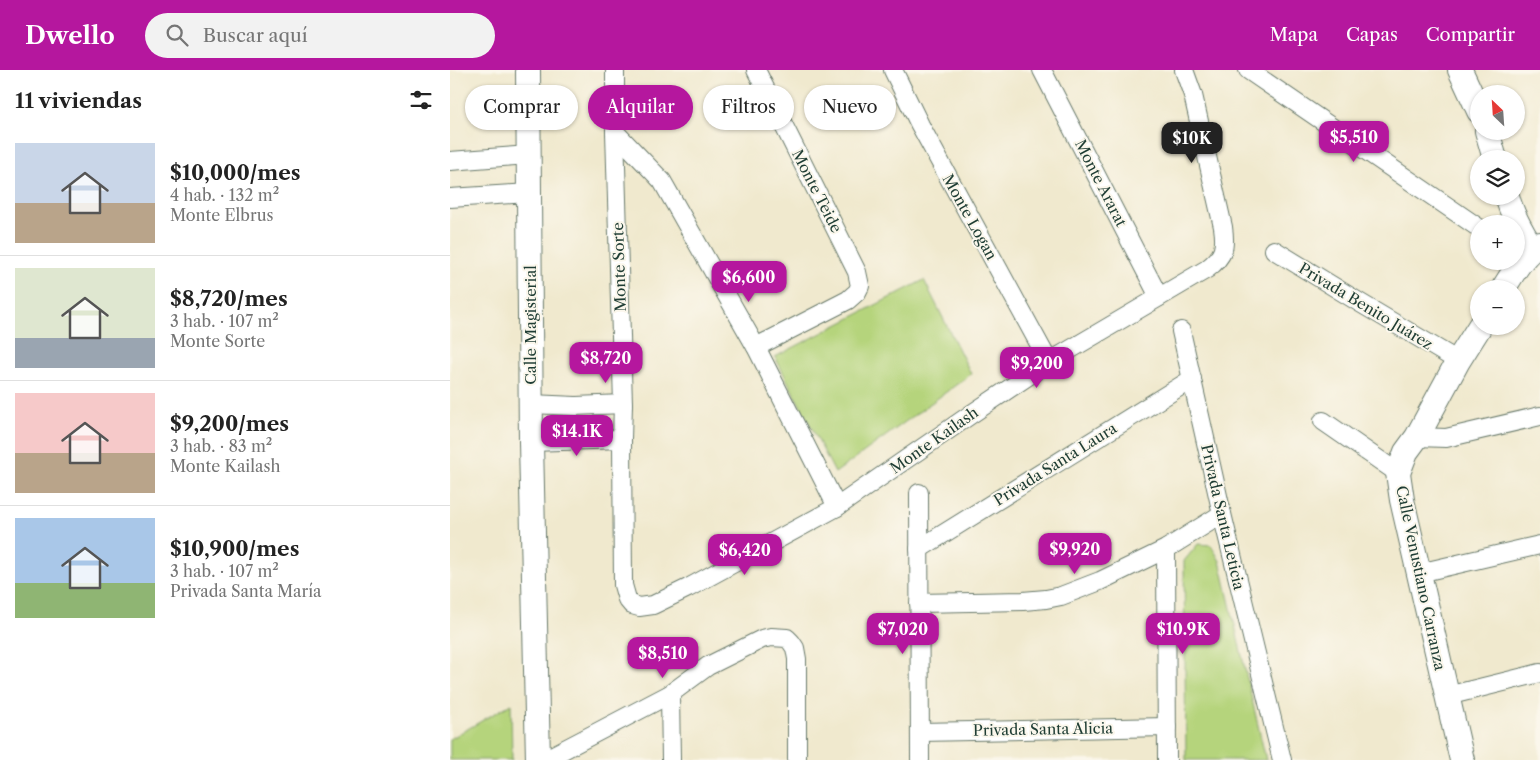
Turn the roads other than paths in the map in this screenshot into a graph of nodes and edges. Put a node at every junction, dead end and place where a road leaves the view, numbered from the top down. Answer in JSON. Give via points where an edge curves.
{"nodes":[{"id":1,"x":528,"y":70,"type":"edge"},
{"id":2,"x":615,"y":70,"type":"edge"},
{"id":3,"x":756,"y":70,"type":"edge"},
{"id":4,"x":893,"y":70,"type":"edge"},
{"id":5,"x":1042,"y":70,"type":"edge"},
{"id":6,"x":1184,"y":70,"type":"edge"},
{"id":7,"x":1248,"y":70,"type":"edge"},
{"id":8,"x":1460,"y":70,"type":"edge"},
{"id":9,"x":1470,"y":92,"type":"edge"},
{"id":10,"x":615,"y":132,"type":"junction"},
{"id":11,"x":529,"y":155,"type":"junction"},
{"id":12,"x":450,"y":161,"type":"edge"},
{"id":13,"x":529,"y":193,"type":"junction"},
{"id":14,"x":450,"y":198,"type":"edge"},
{"id":15,"x":1510,"y":205,"type":"edge"},
{"id":16,"x":1470,"y":222,"type":"edge"},
{"id":17,"x":1274,"y":250,"type":"dead end"},
{"id":18,"x":1528,"y":251,"type":"edge"},
{"id":19,"x":1509,"y":280,"type":"edge"},
{"id":20,"x":1159,"y":297,"type":"junction"},
{"id":21,"x":1181,"y":331,"type":"dead end"},
{"id":22,"x":1474,"y":335,"type":"edge"},
{"id":23,"x":756,"y":348,"type":"junction"},
{"id":24,"x":1458,"y":361,"type":"junction"},
{"id":25,"x":1049,"y":362,"type":"junction"},
{"id":26,"x":1192,"y":380,"type":"junction"},
{"id":27,"x":531,"y":404,"type":"junction"},
{"id":28,"x":623,"y":404,"type":"junction"},
{"id":29,"x":1540,"y":416,"type":"edge"},
{"id":30,"x":1323,"y":421,"type":"dead end"},
{"id":31,"x":1416,"y":437,"type":"junction"},
{"id":32,"x":622,"y":439,"type":"junction"},
{"id":33,"x":531,"y":442,"type":"junction"},
{"id":34,"x":1398,"y":473,"type":"junction"},
{"id":35,"x":919,"y":493,"type":"dead end"},
{"id":36,"x":837,"y":508,"type":"junction"},
{"id":37,"x":1222,"y":514,"type":"junction"},
{"id":38,"x":1540,"y":545,"type":"edge"},
{"id":39,"x":919,"y":549,"type":"junction"},
{"id":40,"x":1166,"y":549,"type":"junction"},
{"id":41,"x":1419,"y":573,"type":"junction"},
{"id":42,"x":919,"y":603,"type":"junction"},
{"id":43,"x":639,"y":607,"type":"joint"},
{"id":44,"x":1540,"y":673,"type":"edge"},
{"id":45,"x":670,"y":694,"type":"junction"},
{"id":46,"x":1447,"y":696,"type":"junction"},
{"id":47,"x":1167,"y":727,"type":"junction"},
{"id":48,"x":920,"y":732,"type":"junction"},
{"id":49,"x":538,"y":760,"type":"edge"},
{"id":50,"x":544,"y":760,"type":"edge"},
{"id":51,"x":671,"y":760,"type":"edge"},
{"id":52,"x":797,"y":760,"type":"edge"},
{"id":53,"x":920,"y":760,"type":"edge"},
{"id":54,"x":1167,"y":760,"type":"edge"},
{"id":55,"x":1282,"y":760,"type":"edge"},
{"id":56,"x":1462,"y":760,"type":"edge"}],
"edges":[{"from":1,"to":11,"type":"street","name":"Calle Magisterial"},
{"from":2,"to":10,"type":"street","name":"Monte Sorte"},
{"from":3,"to":23,"type":"street","name":"Monte Teide","via":[[836,227],[860,286],[848,300]]},
{"from":4,"to":25,"type":"street","name":"Monte Logan"},
{"from":5,"to":20,"type":"street","name":"Monte Ararat"},
{"from":6,"to":20,"type":"street","name":"Monte Kailash","via":[[1193,95],[1223,227],[1224,246],[1222,257],[1207,269]]},
{"from":7,"to":16,"type":"street"},
{"from":8,"to":9,"type":"street"},
{"from":10,"to":23,"type":"street","via":[[662,181]]},
{"from":10,"to":28,"type":"street","name":"Monte Sorte"},
{"from":11,"to":12,"type":"street"},
{"from":11,"to":13,"type":"street","name":"Calle Magisterial"},
{"from":13,"to":14,"type":"street"},
{"from":13,"to":27,"type":"street","name":"Calle Magisterial"},
{"from":15,"to":18,"type":"street"},
{"from":17,"to":24,"type":"street","name":"Privada Benito Juárez"},
{"from":18,"to":19,"type":"street"},
{"from":20,"to":25,"type":"street","name":"Monte Kailash"},
{"from":21,"to":26,"type":"street","name":"Privada Santa Leticia"},
{"from":22,"to":24,"type":"street","name":"Calle Venustiano Carranza"},
{"from":23,"to":36,"type":"street"},
{"from":24,"to":31,"type":"street","name":"Calle Venustiano Carranza"},
{"from":25,"to":36,"type":"street","name":"Monte Kailash"},
{"from":26,"to":37,"type":"street","name":"Privada Santa Leticia"},
{"from":26,"to":39,"type":"street","name":"Privada Santa Laura"},
{"from":27,"to":28,"type":"street"},
{"from":27,"to":33,"type":"street","name":"Calle Magisterial"},
{"from":28,"to":32,"type":"street","name":"Monte Sorte"},
{"from":29,"to":31,"type":"street","via":[[1446,438]]},
{"from":30,"to":34,"type":"street"},
{"from":31,"to":34,"type":"street","name":"Calle Venustiano Carranza"},
{"from":32,"to":33,"type":"street"},
{"from":32,"to":43,"type":"street","name":"Monte Sorte","via":[[623,586],[632,605]]},
{"from":33,"to":49,"type":"street","name":"Calle Magisterial"},
{"from":34,"to":41,"type":"street","name":"Calle Venustiano Carranza"},
{"from":35,"to":39,"type":"street"},
{"from":36,"to":43,"type":"street","name":"Monte Kailash","via":[[688,588],[652,605]]},
{"from":37,"to":40,"type":"street"},
{"from":37,"to":55,"type":"street","name":"Privada Santa Leticia"},
{"from":38,"to":41,"type":"street"},
{"from":39,"to":42,"type":"street"},
{"from":40,"to":42,"type":"street","via":[[1061,596],[1023,601]]},
{"from":40,"to":47,"type":"street"},
{"from":41,"to":46,"type":"street","name":"Calle Venustiano Carranza"},
{"from":42,"to":48,"type":"street"},
{"from":44,"to":46,"type":"street"},
{"from":45,"to":50,"type":"street"},
{"from":45,"to":51,"type":"street"},
{"from":45,"to":52,"type":"street","via":[[708,666],[762,639],[786,638],[795,648],[796,659]]},
{"from":46,"to":56,"type":"street","name":"Calle Venustiano Carranza"},
{"from":47,"to":48,"type":"street","name":"Privada Santa Alicia"},
{"from":47,"to":54,"type":"street"},
{"from":48,"to":53,"type":"street"}]}
